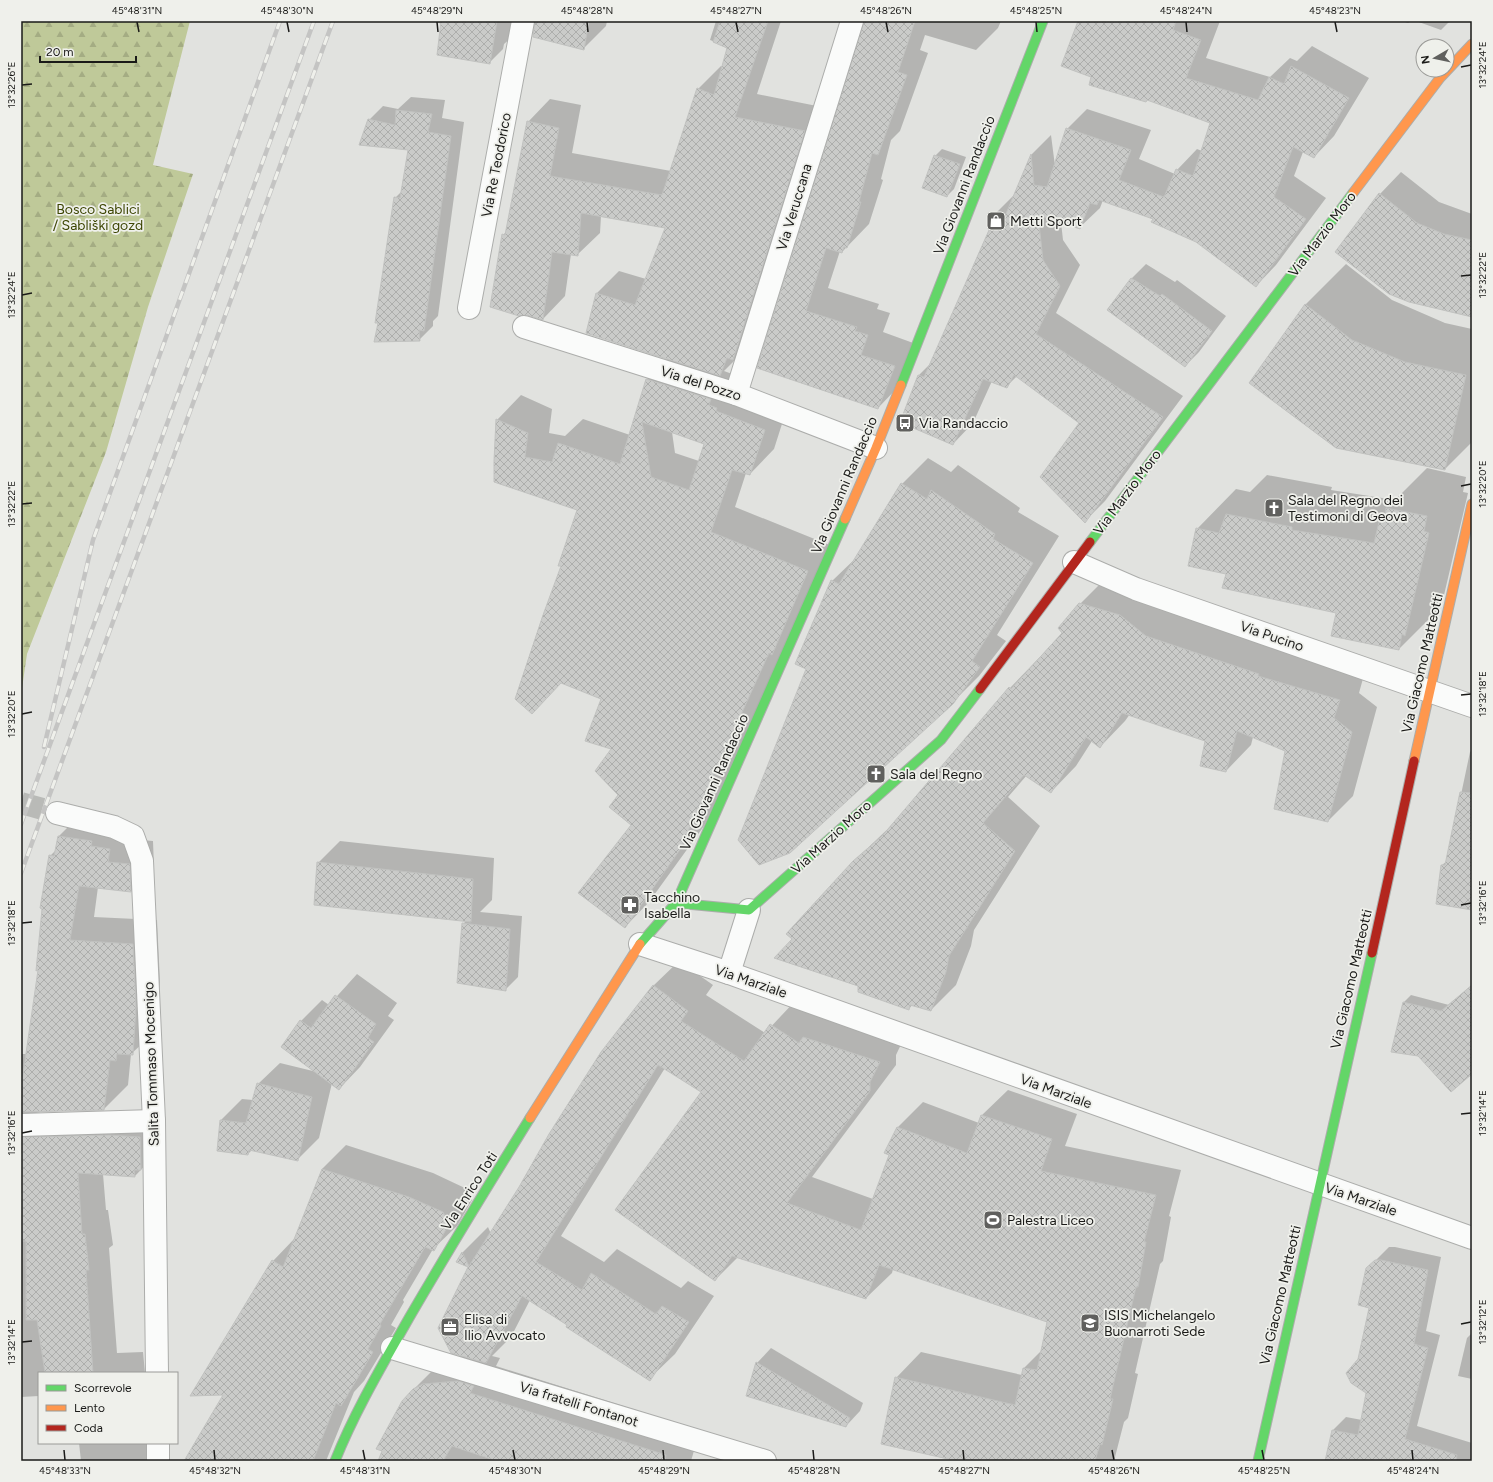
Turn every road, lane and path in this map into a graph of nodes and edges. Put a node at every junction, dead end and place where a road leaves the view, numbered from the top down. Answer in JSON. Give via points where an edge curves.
{"nodes":[{"id":1,"x":523,"y":21,"type":"edge"},
{"id":2,"x":852,"y":21,"type":"edge"},
{"id":3,"x":1043,"y":21,"type":"edge"},
{"id":4,"x":1472,"y":44,"type":"edge"},
{"id":5,"x":469,"y":308,"type":"dead end"},
{"id":6,"x":524,"y":327,"type":"dead end"},
{"id":7,"x":736,"y":394,"type":"junction"},
{"id":8,"x":876,"y":448,"type":"junction"},
{"id":9,"x":1472,"y":504,"type":"edge"},
{"id":10,"x":1074,"y":562,"type":"junction"},
{"id":11,"x":1430,"y":690,"type":"junction"},
{"id":12,"x":1472,"y":706,"type":"edge"},
{"id":13,"x":57,"y":813,"type":"tunnel mouth"},
{"id":14,"x":676,"y":903,"type":"junction"},
{"id":15,"x":749,"y":910,"type":"junction"},
{"id":16,"x":640,"y":944,"type":"junction"},
{"id":17,"x":729,"y":973,"type":"junction"},
{"id":18,"x":154,"y":1121,"type":"junction"},
{"id":19,"x":21,"y":1125,"type":"edge"},
{"id":20,"x":1320,"y":1184,"type":"junction"},
{"id":21,"x":1472,"y":1238,"type":"edge"},
{"id":22,"x":392,"y":1348,"type":"junction"},
{"id":23,"x":157,"y":1372,"type":"edge"},
{"id":24,"x":158,"y":1444,"type":"edge"},
{"id":25,"x":158,"y":1461,"type":"edge"},
{"id":26,"x":335,"y":1461,"type":"edge"},
{"id":27,"x":766,"y":1461,"type":"edge"},
{"id":28,"x":1258,"y":1461,"type":"edge"}],
"edges":[{"from":1,"to":5,"type":"street","name":"Via Re Teodorico"},
{"from":2,"to":7,"type":"street","name":"Via Veruccana"},
{"from":3,"to":8,"type":"street","name":"Via Giovanni Randaccio"},
{"from":4,"to":10,"type":"street","name":"Via Marzio Moro","via":[[1440,78]]},
{"from":6,"to":7,"type":"street","name":"Via del Pozzo"},
{"from":7,"to":8,"type":"street","name":"Via del Pozzo"},
{"from":8,"to":14,"type":"street","name":"Via Giovanni Randaccio"},
{"from":9,"to":11,"type":"street","name":"Via Giacomo Matteotti"},
{"from":10,"to":11,"type":"street","name":"Via Pucino","via":[[1136,590]]},
{"from":10,"to":15,"type":"street","name":"Via Marzio Moro","via":[[941,740]]},
{"from":11,"to":12,"type":"street","name":"Via Pucino"},
{"from":11,"to":20,"type":"street","name":"Via Giacomo Matteotti"},
{"from":13,"to":18,"type":"street","name":"Salita Tommaso Mocenigo","via":[[114,827],[133,836],[142,861]]},
{"from":14,"to":15,"type":"street"},
{"from":14,"to":16,"type":"street","name":"Via Giovanni Randaccio"},
{"from":15,"to":17,"type":"street"},
{"from":16,"to":17,"type":"street","name":"Via Marziale"},
{"from":16,"to":22,"type":"street","name":"Via Enrico Toti","via":[[460,1230]]},
{"from":17,"to":20,"type":"street","name":"Via Marziale"},
{"from":18,"to":19,"type":"street"},
{"from":18,"to":23,"type":"street","name":"Salita Tommaso Mocenigo"},
{"from":20,"to":21,"type":"street","name":"Via Marziale"},
{"from":20,"to":28,"type":"street","name":"Via Giacomo Matteotti"},
{"from":22,"to":26,"type":"street","name":"Via Enrico Toti","via":[[345,1436]]},
{"from":22,"to":27,"type":"street","name":"Via fratelli Fontanot"},
{"from":24,"to":25,"type":"street"}]}
